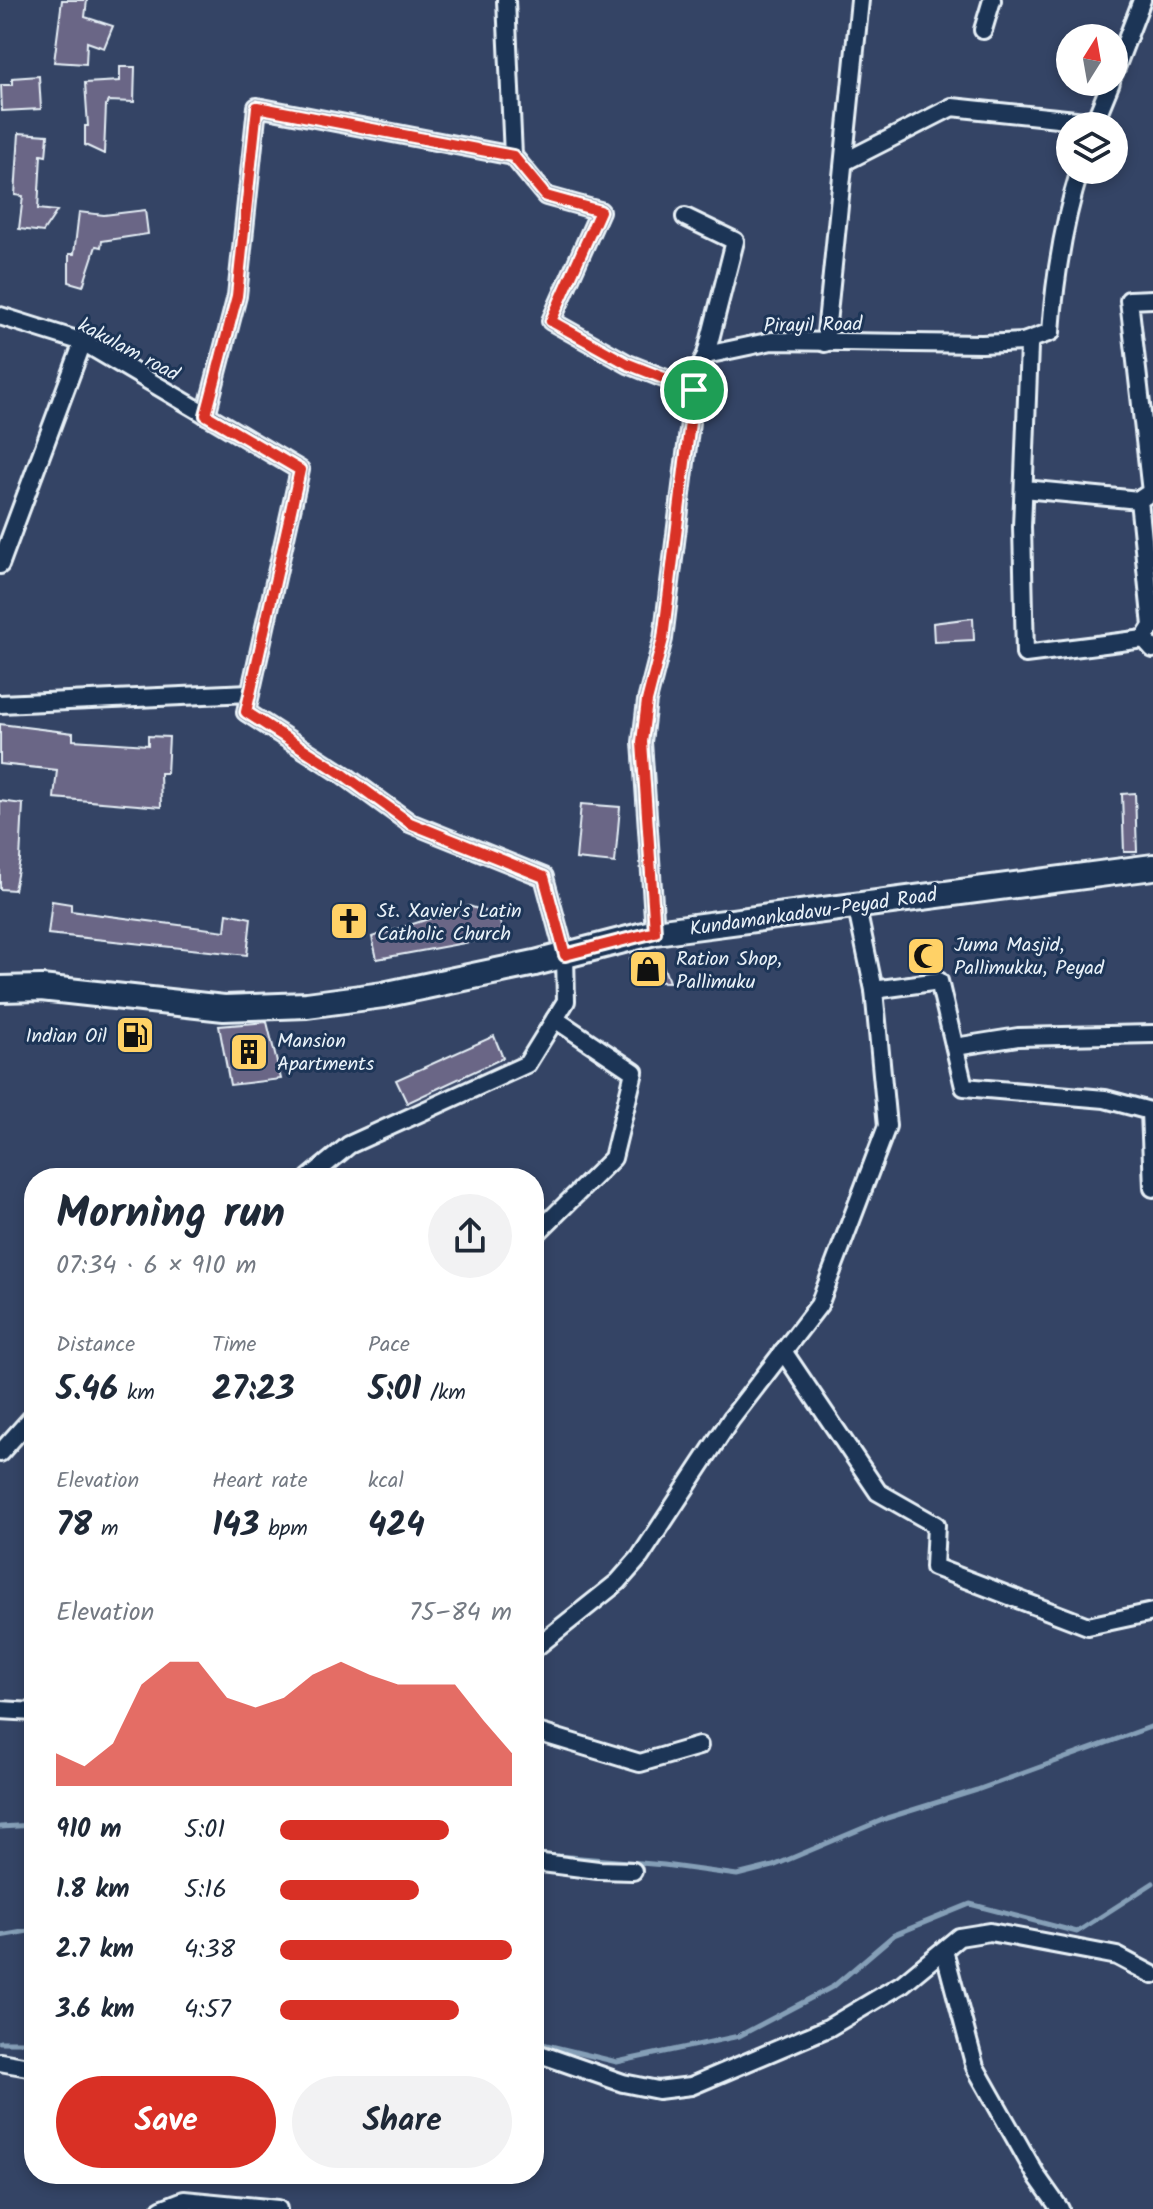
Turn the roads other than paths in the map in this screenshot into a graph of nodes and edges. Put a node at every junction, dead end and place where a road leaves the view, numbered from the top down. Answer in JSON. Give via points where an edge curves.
{"nodes":[{"id":1,"x":506,"y":0,"type":"edge"},
{"id":2,"x":860,"y":0,"type":"edge"},
{"id":3,"x":992,"y":0,"type":"edge"},
{"id":4,"x":1142,"y":0,"type":"edge"},
{"id":5,"x":983,"y":30,"type":"dead end"},
{"id":6,"x":1128,"y":36,"type":"edge"},
{"id":7,"x":1056,"y":119,"type":"edge"},
{"id":8,"x":513,"y":156,"type":"junction"},
{"id":9,"x":844,"y":162,"type":"junction"},
{"id":10,"x":1076,"y":184,"type":"edge"},
{"id":11,"x":685,"y":217,"type":"dead end"},
{"id":12,"x":1153,"y":299,"type":"edge"},
{"id":13,"x":0,"y":316,"type":"edge"},
{"id":14,"x":83,"y":342,"type":"junction"},
{"id":15,"x":1023,"y":342,"type":"junction"},
{"id":16,"x":825,"y":343,"type":"junction"},
{"id":17,"x":706,"y":355,"type":"junction"},
{"id":18,"x":694,"y":390,"type":"junction"},
{"id":19,"x":206,"y":415,"type":"junction"},
{"id":20,"x":1024,"y":489,"type":"junction"},
{"id":21,"x":1139,"y":500,"type":"junction"},
{"id":22,"x":0,"y":565,"type":"edge"},
{"id":23,"x":1148,"y":644,"type":"edge"},
{"id":24,"x":250,"y":693,"type":"junction"},
{"id":25,"x":0,"y":704,"type":"edge"},
{"id":26,"x":1153,"y":867,"type":"edge"},
{"id":27,"x":856,"y":904,"type":"junction"},
{"id":28,"x":655,"y":932,"type":"junction"},
{"id":29,"x":565,"y":955,"type":"junction"},
{"id":30,"x":0,"y":989,"type":"edge"},
{"id":31,"x":874,"y":990,"type":"junction"},
{"id":32,"x":555,"y":1019,"type":"junction"},
{"id":33,"x":1153,"y":1034,"type":"edge"},
{"id":34,"x":955,"y":1047,"type":"junction"},
{"id":35,"x":321,"y":1168,"type":"edge"},
{"id":36,"x":1153,"y":1188,"type":"edge"},
{"id":37,"x":544,"y":1226,"type":"edge"},
{"id":38,"x":783,"y":1351,"type":"junction"},
{"id":39,"x":24,"y":1426,"type":"edge"},
{"id":40,"x":0,"y":1453,"type":"edge"},
{"id":41,"x":1153,"y":1612,"type":"edge"},
{"id":42,"x":544,"y":1641,"type":"edge"},
{"id":43,"x":0,"y":1710,"type":"edge"},
{"id":44,"x":24,"y":1711,"type":"edge"},
{"id":45,"x":544,"y":1734,"type":"edge"},
{"id":46,"x":699,"y":1746,"type":"dead end"},
{"id":47,"x":544,"y":1863,"type":"edge"},
{"id":48,"x":633,"y":1871,"type":"dead end"},
{"id":49,"x":944,"y":1950,"type":"junction"},
{"id":50,"x":1153,"y":1975,"type":"edge"},
{"id":51,"x":544,"y":2055,"type":"edge"},
{"id":52,"x":0,"y":2062,"type":"edge"},
{"id":53,"x":24,"y":2066,"type":"edge"},
{"id":54,"x":161,"y":2209,"type":"edge"},
{"id":55,"x":278,"y":2209,"type":"edge"},
{"id":56,"x":1060,"y":2209,"type":"edge"}],
"edges":[{"from":1,"to":8,"type":"street"},
{"from":2,"to":9,"type":"street"},
{"from":3,"to":5,"type":"street"},
{"from":4,"to":6,"type":"street"},
{"from":7,"to":9,"type":"street","via":[[952,107]]},
{"from":8,"to":18,"type":"street","via":[[546,196],[600,211],[551,321],[628,364]]},
{"from":8,"to":19,"type":"street","via":[[257,107],[237,296]]},
{"from":9,"to":16,"type":"street"},
{"from":10,"to":15,"type":"street","via":[[1055,272],[1051,332]]},
{"from":11,"to":17,"type":"street","via":[[735,241]]},
{"from":12,"to":21,"type":"street","via":[[1129,300],[1151,492]]},
{"from":13,"to":14,"type":"street","name":"kakulam road"},
{"from":14,"to":19,"type":"street","name":"kakulam road"},
{"from":14,"to":22,"type":"street"},
{"from":15,"to":16,"type":"street","name":"Pirayil Road"},
{"from":15,"to":20,"type":"street","via":[[1029,346]]},
{"from":16,"to":17,"type":"street","name":"Pirayil Road","via":[[772,341]]},
{"from":17,"to":18,"type":"street"},
{"from":18,"to":28,"type":"street","via":[[663,639],[642,742]]},
{"from":19,"to":24,"type":"street","name":"kakulam road","via":[[300,470]]},
{"from":20,"to":21,"type":"street"},
{"from":20,"to":23,"type":"street","via":[[1025,654]]},
{"from":21,"to":23,"type":"street","via":[[1152,626]]},
{"from":24,"to":25,"type":"street"},
{"from":24,"to":29,"type":"street","via":[[246,712],[410,823],[544,877]]},
{"from":26,"to":27,"type":"main road","name":"Kundamankadavu-Peyad Road"},
{"from":27,"to":28,"type":"main road","name":"Kundamankadavu-Peyad Road"},
{"from":27,"to":31,"type":"street"},
{"from":28,"to":29,"type":"main road","name":"Kundamankadavu-Peyad Road"},
{"from":29,"to":30,"type":"main road","name":"Kundamankadavu-Peyad Road","via":[[383,995],[307,1005],[224,1008],[41,988]]},
{"from":29,"to":32,"type":"street","via":[[566,1001]]},
{"from":31,"to":34,"type":"street","via":[[939,981]]},
{"from":31,"to":38,"type":"street","via":[[887,1126],[819,1305]]},
{"from":32,"to":35,"type":"street","via":[[527,1064],[349,1145]]},
{"from":32,"to":37,"type":"street","via":[[634,1072],[613,1158]]},
{"from":33,"to":34,"type":"street","via":[[1018,1037]]},
{"from":34,"to":36,"type":"street","via":[[964,1087],[1105,1099],[1150,1111]]},
{"from":38,"to":41,"type":"street","via":[[878,1492],[936,1525],[934,1567],[1088,1626]]},
{"from":38,"to":42,"type":"street","via":[[640,1557],[618,1582]]},
{"from":39,"to":40,"type":"street"},
{"from":43,"to":44,"type":"street"},
{"from":45,"to":46,"type":"street","via":[[640,1763]]},
{"from":47,"to":48,"type":"street"},
{"from":49,"to":50,"type":"street","via":[[959,1937],[990,1932],[1117,1956]]},
{"from":49,"to":51,"type":"street","via":[[902,1984],[828,2028],[691,2086],[658,2090],[623,2083]]},
{"from":49,"to":56,"type":"street","via":[[975,2067]]},
{"from":52,"to":53,"type":"street"},
{"from":54,"to":55,"type":"street","via":[[184,2200]]}]}
